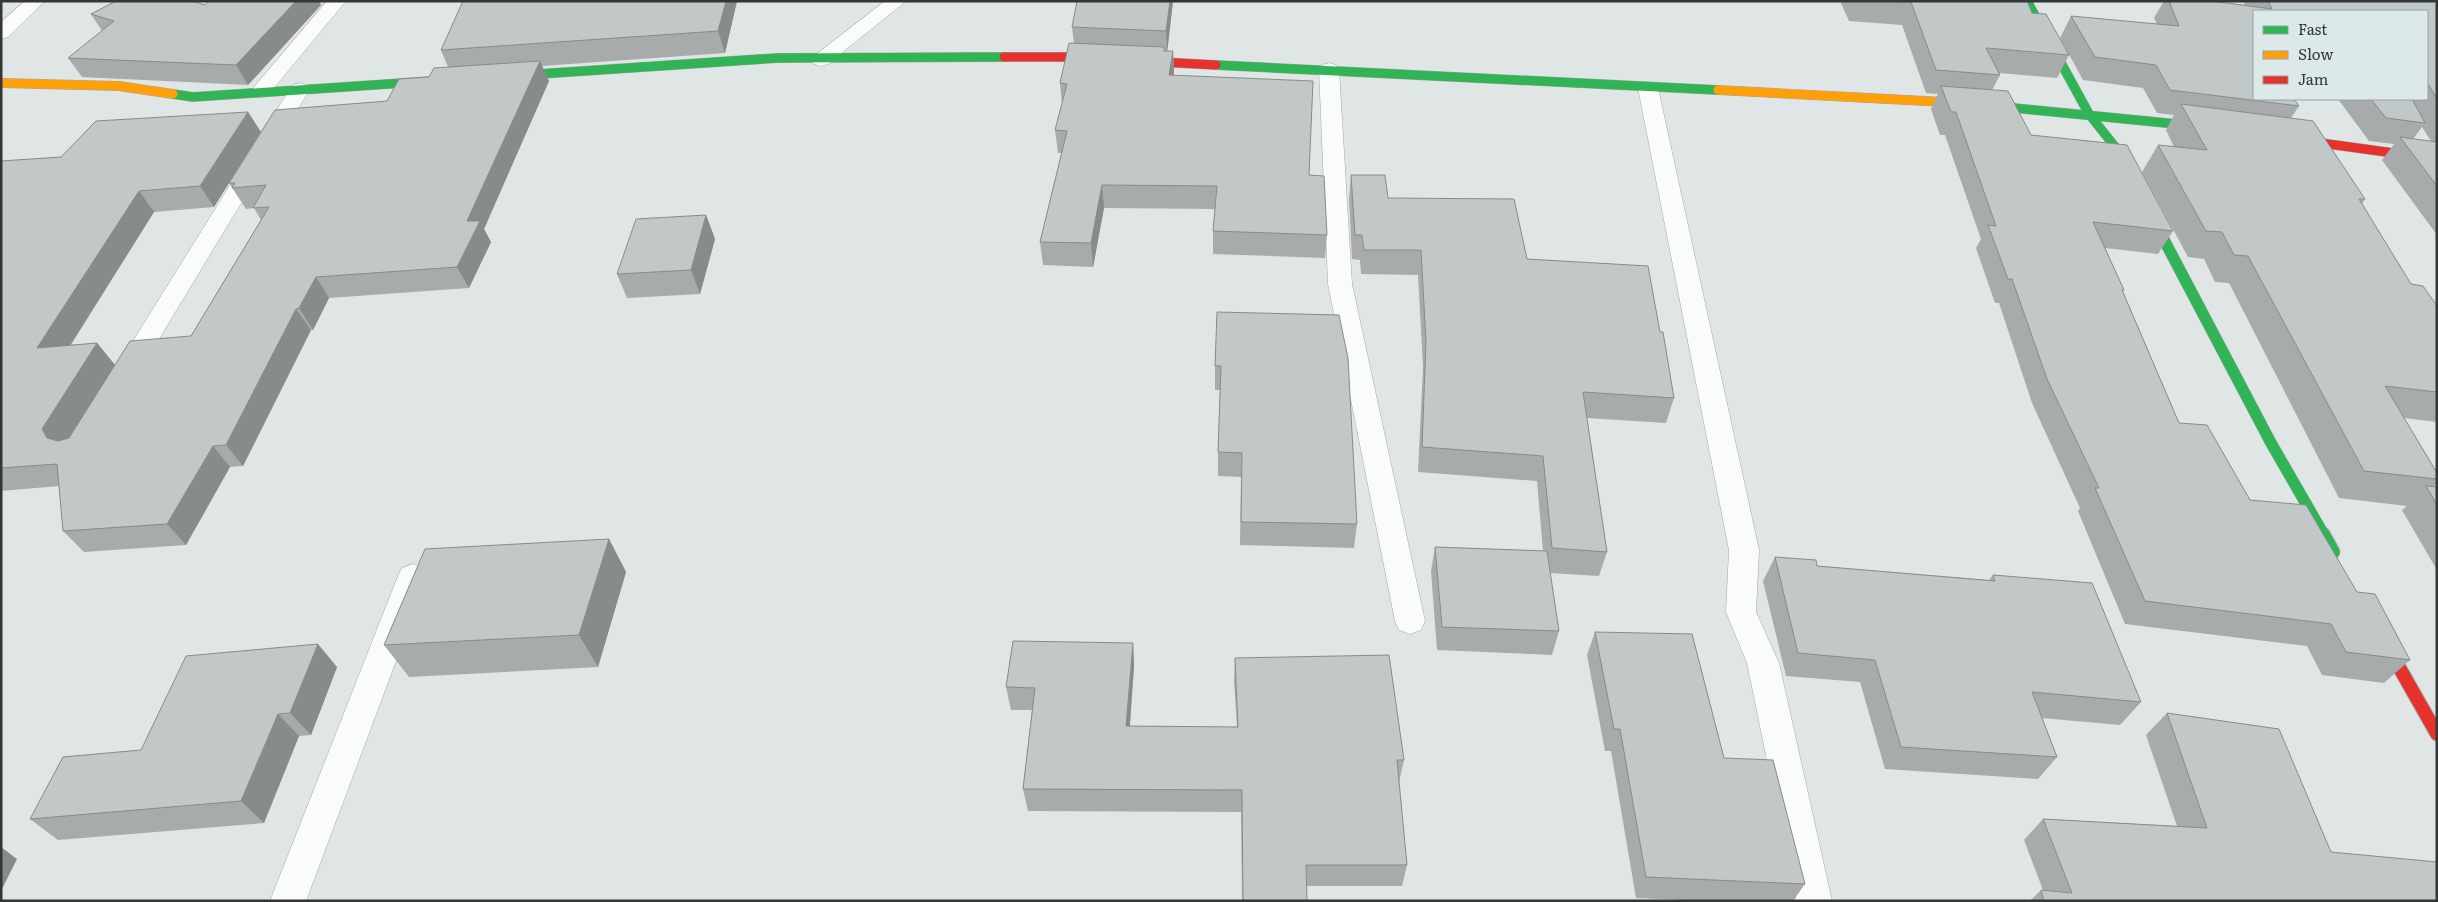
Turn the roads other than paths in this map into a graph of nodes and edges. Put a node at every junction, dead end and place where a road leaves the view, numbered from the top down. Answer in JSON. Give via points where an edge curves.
{"nodes":[{"id":1,"x":36,"y":1,"type":"edge"},
{"id":2,"x":337,"y":1,"type":"edge"},
{"id":3,"x":897,"y":1,"type":"edge"},
{"id":4,"x":2027,"y":1,"type":"edge"},
{"id":5,"x":1,"y":33,"type":"edge"},
{"id":6,"x":822,"y":60,"type":"junction"},
{"id":7,"x":1328,"y":69,"type":"junction"},
{"id":8,"x":499,"y":76,"type":"edge"},
{"id":9,"x":449,"y":80,"type":"edge"},
{"id":10,"x":1,"y":83,"type":"edge"},
{"id":11,"x":1648,"y":88,"type":"junction"},
{"id":12,"x":300,"y":89,"type":"junction"},
{"id":13,"x":261,"y":91,"type":"junction"},
{"id":14,"x":2088,"y":114,"type":"junction"},
{"id":15,"x":2215,"y":128,"type":"edge"},
{"id":16,"x":2413,"y":133,"type":"edge"},
{"id":17,"x":2282,"y":137,"type":"edge"},
{"id":18,"x":2432,"y":158,"type":"edge"},
{"id":19,"x":113,"y":392,"type":"edge"},
{"id":20,"x":2340,"y":563,"type":"edge"},
{"id":21,"x":412,"y":576,"type":"edge"},
{"id":22,"x":1410,"y":621,"type":"dead end"},
{"id":23,"x":2374,"y":623,"type":"edge"},
{"id":24,"x":2437,"y":734,"type":"edge"},
{"id":25,"x":288,"y":901,"type":"edge"},
{"id":26,"x":1814,"y":901,"type":"edge"}],
"edges":[{"from":1,"to":5,"type":"street"},
{"from":2,"to":13,"type":"street"},
{"from":3,"to":6,"type":"street"},
{"from":4,"to":14,"type":"street"},
{"from":6,"to":7,"type":"street","via":[[1068,57]]},
{"from":6,"to":8,"type":"street","via":[[777,58]]},
{"from":7,"to":11,"type":"street","via":[[1368,74]]},
{"from":7,"to":22,"type":"street","via":[[1340,284]]},
{"from":9,"to":12,"type":"street"},
{"from":10,"to":13,"type":"street","via":[[119,86],[193,97]]},
{"from":11,"to":14,"type":"street","via":[[1964,103]]},
{"from":11,"to":26,"type":"street","via":[[1744,550],[1741,612],[1763,663]]},
{"from":12,"to":13,"type":"street"},
{"from":12,"to":19,"type":"street"},
{"from":14,"to":15,"type":"street"},
{"from":14,"to":20,"type":"street","via":[[2116,148],[2272,443]]},
{"from":16,"to":18,"type":"street"},
{"from":17,"to":18,"type":"street"},
{"from":21,"to":25,"type":"street"},
{"from":23,"to":24,"type":"street"}]}
